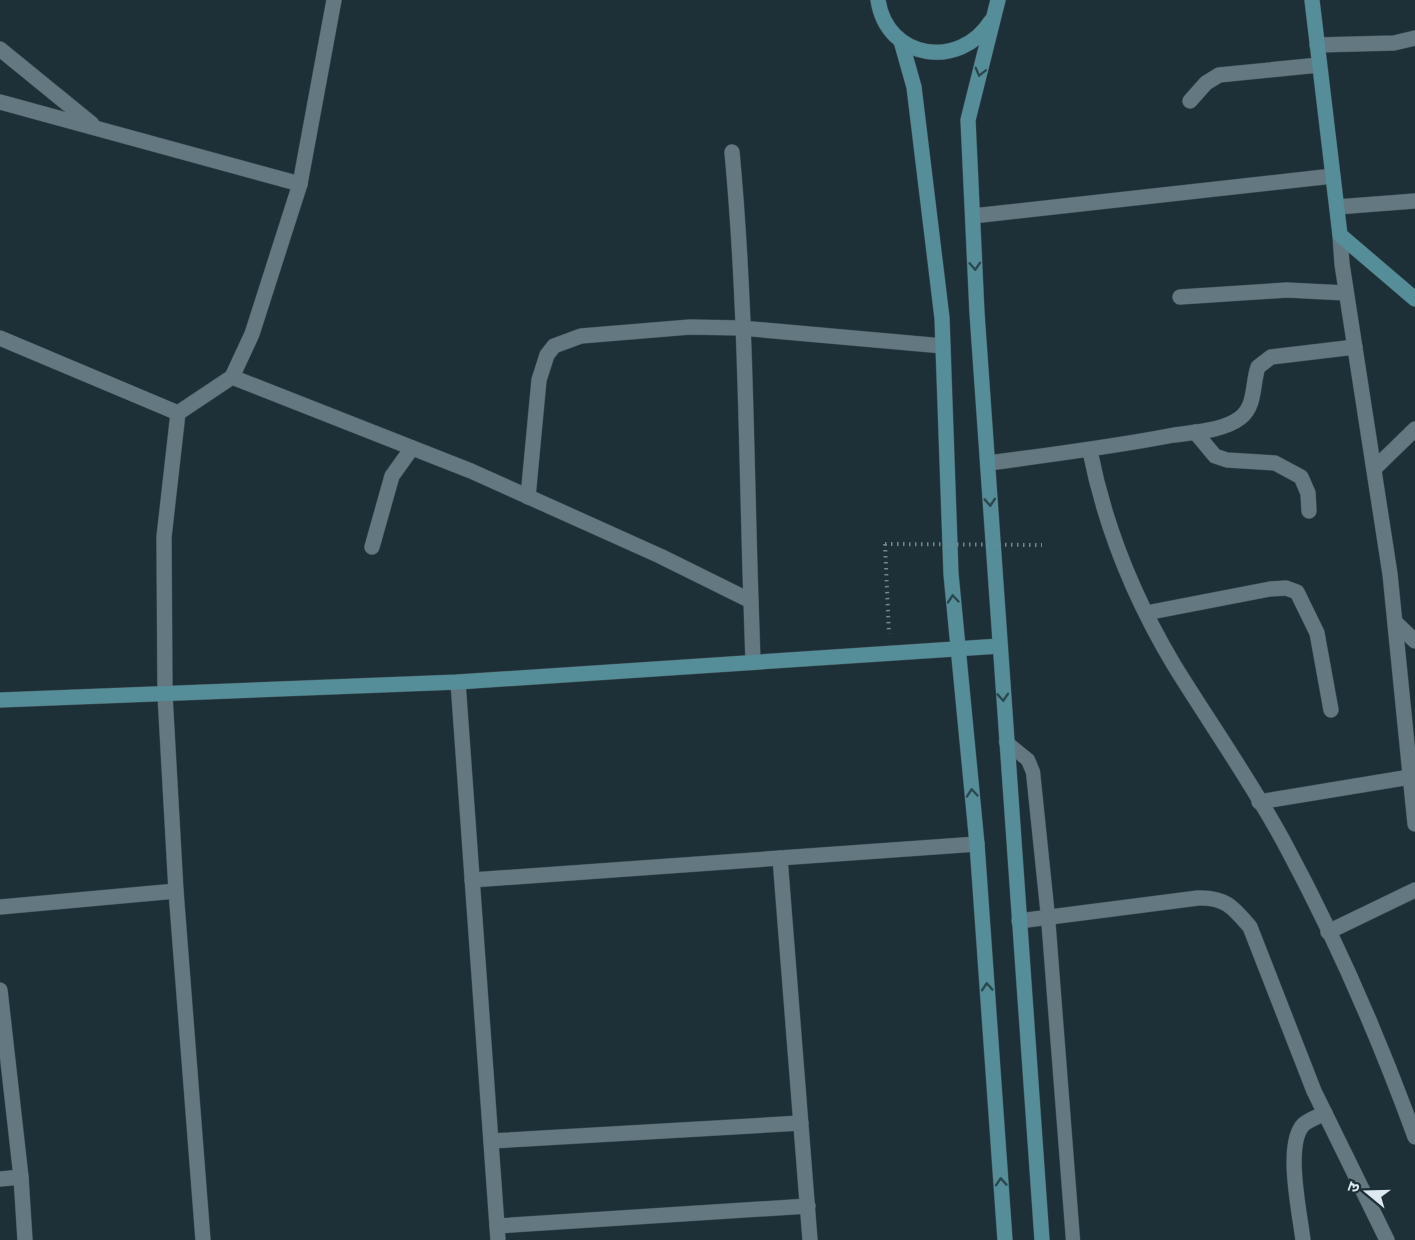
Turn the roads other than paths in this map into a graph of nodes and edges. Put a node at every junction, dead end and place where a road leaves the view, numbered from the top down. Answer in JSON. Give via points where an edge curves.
{"nodes":[{"id":1,"x":334,"y":0,"type":"edge"},
{"id":2,"x":878,"y":0,"type":"edge"},
{"id":3,"x":998,"y":0,"type":"edge"},
{"id":4,"x":1312,"y":0,"type":"edge"},
{"id":5,"x":994,"y":16,"type":"junction"},
{"id":6,"x":1415,"y":39,"type":"edge"},
{"id":7,"x":901,"y":41,"type":"junction"},
{"id":8,"x":1317,"y":45,"type":"junction"},
{"id":9,"x":0,"y":49,"type":"edge"},
{"id":10,"x":1320,"y":65,"type":"junction"},
{"id":11,"x":1190,"y":101,"type":"dead end"},
{"id":12,"x":0,"y":102,"type":"edge"},
{"id":13,"x":97,"y":128,"type":"junction"},
{"id":14,"x":732,"y":152,"type":"dead end"},
{"id":15,"x":1333,"y":176,"type":"junction"},
{"id":16,"x":300,"y":184,"type":"junction"},
{"id":17,"x":1415,"y":201,"type":"edge"},
{"id":18,"x":1337,"y":207,"type":"junction"},
{"id":19,"x":973,"y":216,"type":"junction"},
{"id":20,"x":1340,"y":236,"type":"junction"},
{"id":21,"x":1346,"y":293,"type":"junction"},
{"id":22,"x":1412,"y":293,"type":"edge"},
{"id":23,"x":1180,"y":297,"type":"dead end"},
{"id":24,"x":741,"y":328,"type":"junction"},
{"id":25,"x":0,"y":338,"type":"edge"},
{"id":26,"x":943,"y":346,"type":"junction"},
{"id":27,"x":1355,"y":347,"type":"junction"},
{"id":28,"x":232,"y":377,"type":"junction"},
{"id":29,"x":178,"y":413,"type":"junction"},
{"id":30,"x":1415,"y":429,"type":"edge"},
{"id":31,"x":1194,"y":432,"type":"junction"},
{"id":32,"x":412,"y":448,"type":"junction"},
{"id":33,"x":1090,"y":451,"type":"junction"},
{"id":34,"x":988,"y":463,"type":"junction"},
{"id":35,"x":1374,"y":469,"type":"junction"},
{"id":36,"x":528,"y":496,"type":"junction"},
{"id":37,"x":1309,"y":511,"type":"dead end"},
{"id":38,"x":372,"y":547,"type":"dead end"},
{"id":39,"x":751,"y":601,"type":"junction"},
{"id":40,"x":1146,"y":613,"type":"junction"},
{"id":41,"x":1395,"y":622,"type":"junction"},
{"id":42,"x":1415,"y":641,"type":"edge"},
{"id":43,"x":1000,"y":646,"type":"junction"},
{"id":44,"x":958,"y":649,"type":"junction"},
{"id":45,"x":753,"y":662,"type":"junction"},
{"id":46,"x":458,"y":682,"type":"junction"},
{"id":47,"x":165,"y":695,"type":"junction"},
{"id":48,"x":0,"y":700,"type":"edge"},
{"id":49,"x":1331,"y":710,"type":"dead end"},
{"id":50,"x":1006,"y":742,"type":"junction"},
{"id":51,"x":1410,"y":777,"type":"junction"},
{"id":52,"x":1259,"y":802,"type":"junction"},
{"id":53,"x":1415,"y":824,"type":"edge"},
{"id":54,"x":977,"y":844,"type":"junction"},
{"id":55,"x":780,"y":858,"type":"junction"},
{"id":56,"x":472,"y":880,"type":"junction"},
{"id":57,"x":1415,"y":890,"type":"edge"},
{"id":58,"x":176,"y":891,"type":"junction"},
{"id":59,"x":0,"y":907,"type":"edge"},
{"id":60,"x":1048,"y":917,"type":"junction"},
{"id":61,"x":1018,"y":921,"type":"junction"},
{"id":62,"x":1328,"y":932,"type":"junction"},
{"id":63,"x":0,"y":990,"type":"edge"},
{"id":64,"x":4,"y":1057,"type":"edge"},
{"id":65,"x":1325,"y":1113,"type":"junction"},
{"id":66,"x":801,"y":1123,"type":"junction"},
{"id":67,"x":1415,"y":1137,"type":"edge"},
{"id":68,"x":491,"y":1141,"type":"junction"},
{"id":69,"x":21,"y":1177,"type":"junction"},
{"id":70,"x":0,"y":1179,"type":"edge"},
{"id":71,"x":808,"y":1206,"type":"junction"},
{"id":72,"x":498,"y":1233,"type":"edge"},
{"id":73,"x":25,"y":1240,"type":"edge"},
{"id":74,"x":203,"y":1240,"type":"edge"},
{"id":75,"x":810,"y":1240,"type":"edge"},
{"id":76,"x":1005,"y":1240,"type":"edge"},
{"id":77,"x":1042,"y":1240,"type":"edge"},
{"id":78,"x":1073,"y":1240,"type":"edge"},
{"id":79,"x":1303,"y":1240,"type":"edge"},
{"id":80,"x":1387,"y":1240,"type":"edge"}],
"edges":[{"from":1,"to":16,"type":"street"},
{"from":2,"to":7,"type":"main road","via":[[886,25]]},
{"from":3,"to":5,"type":"main road"},
{"from":4,"to":8,"type":"main road"},
{"from":5,"to":7,"type":"main road","via":[[970,44],[954,51],[926,51]]},
{"from":5,"to":19,"type":"main road","one_way":true,"via":[[968,120]]},
{"from":6,"to":8,"type":"street"},
{"from":7,"to":26,"type":"main road","via":[[914,87]]},
{"from":8,"to":10,"type":"main road"},
{"from":9,"to":13,"type":"street"},
{"from":10,"to":11,"type":"street","via":[[1219,75]]},
{"from":10,"to":15,"type":"main road"},
{"from":12,"to":13,"type":"street"},
{"from":13,"to":16,"type":"street"},
{"from":14,"to":24,"type":"street","via":[[741,254]]},
{"from":15,"to":18,"type":"main road"},
{"from":15,"to":19,"type":"street"},
{"from":16,"to":28,"type":"street","via":[[252,334]]},
{"from":17,"to":18,"type":"street"},
{"from":18,"to":20,"type":"main road"},
{"from":19,"to":34,"type":"main road","one_way":true},
{"from":20,"to":21,"type":"street"},
{"from":20,"to":22,"type":"main road"},
{"from":21,"to":23,"type":"street","via":[[1287,291]]},
{"from":21,"to":27,"type":"street"},
{"from":24,"to":26,"type":"street"},
{"from":24,"to":36,"type":"street","via":[[690,327],[581,336],[554,346],[539,380]]},
{"from":24,"to":39,"type":"street"},
{"from":25,"to":29,"type":"street"},
{"from":44,"to":26,"type":"main road","one_way":true,"via":[[951,574]]},
{"from":27,"to":31,"type":"street","via":[[1271,357],[1258,368],[1252,399],[1239,419]]},
{"from":27,"to":35,"type":"street"},
{"from":28,"to":29,"type":"street"},
{"from":28,"to":32,"type":"street"},
{"from":29,"to":47,"type":"street","via":[[164,537]]},
{"from":30,"to":35,"type":"street"},
{"from":31,"to":33,"type":"street"},
{"from":31,"to":37,"type":"street","via":[[1215,456],[1275,463],[1301,477],[1308,493]]},
{"from":32,"to":36,"type":"street"},
{"from":32,"to":38,"type":"street","via":[[392,476]]},
{"from":33,"to":34,"type":"street"},
{"from":33,"to":40,"type":"street","via":[[1111,533]]},
{"from":34,"to":43,"type":"main road","one_way":true},
{"from":35,"to":41,"type":"street"},
{"from":36,"to":39,"type":"street"},
{"from":39,"to":45,"type":"street"},
{"from":40,"to":49,"type":"street","via":[[1270,589],[1297,592],[1317,633]]},
{"from":40,"to":52,"type":"street"},
{"from":41,"to":42,"type":"street"},
{"from":41,"to":51,"type":"street"},
{"from":43,"to":44,"type":"main road"},
{"from":43,"to":50,"type":"main road","one_way":true},
{"from":44,"to":45,"type":"main road"},
{"from":54,"to":44,"type":"main road","one_way":true},
{"from":45,"to":46,"type":"main road"},
{"from":46,"to":47,"type":"main road"},
{"from":46,"to":56,"type":"street"},
{"from":47,"to":48,"type":"main road"},
{"from":47,"to":58,"type":"street"},
{"from":50,"to":60,"type":"lane","via":[[1028,760],[1033,772]]},
{"from":50,"to":61,"type":"main road"},
{"from":51,"to":52,"type":"street"},
{"from":51,"to":53,"type":"street"},
{"from":52,"to":62,"type":"street","via":[[1286,845]]},
{"from":54,"to":55,"type":"street"},
{"from":76,"to":54,"type":"main road","one_way":true},
{"from":55,"to":56,"type":"street"},
{"from":55,"to":66,"type":"street"},
{"from":56,"to":68,"type":"street"},
{"from":57,"to":62,"type":"street"},
{"from":58,"to":59,"type":"street"},
{"from":58,"to":74,"type":"street"},
{"from":60,"to":61,"type":"street"},
{"from":60,"to":65,"type":"street","via":[[1215,897],[1234,908],[1250,927]]},
{"from":60,"to":78,"type":"lane"},
{"from":61,"to":77,"type":"main road"},
{"from":62,"to":67,"type":"street"},
{"from":63,"to":64,"type":"street"},
{"from":64,"to":69,"type":"street"},
{"from":65,"to":79,"type":"street","via":[[1304,1125],[1295,1144]]},
{"from":65,"to":80,"type":"street"},
{"from":66,"to":68,"type":"street"},
{"from":66,"to":71,"type":"street"},
{"from":68,"to":72,"type":"street"},
{"from":69,"to":70,"type":"street"},
{"from":69,"to":73,"type":"street"},
{"from":71,"to":72,"type":"street"},
{"from":71,"to":75,"type":"street"}]}
